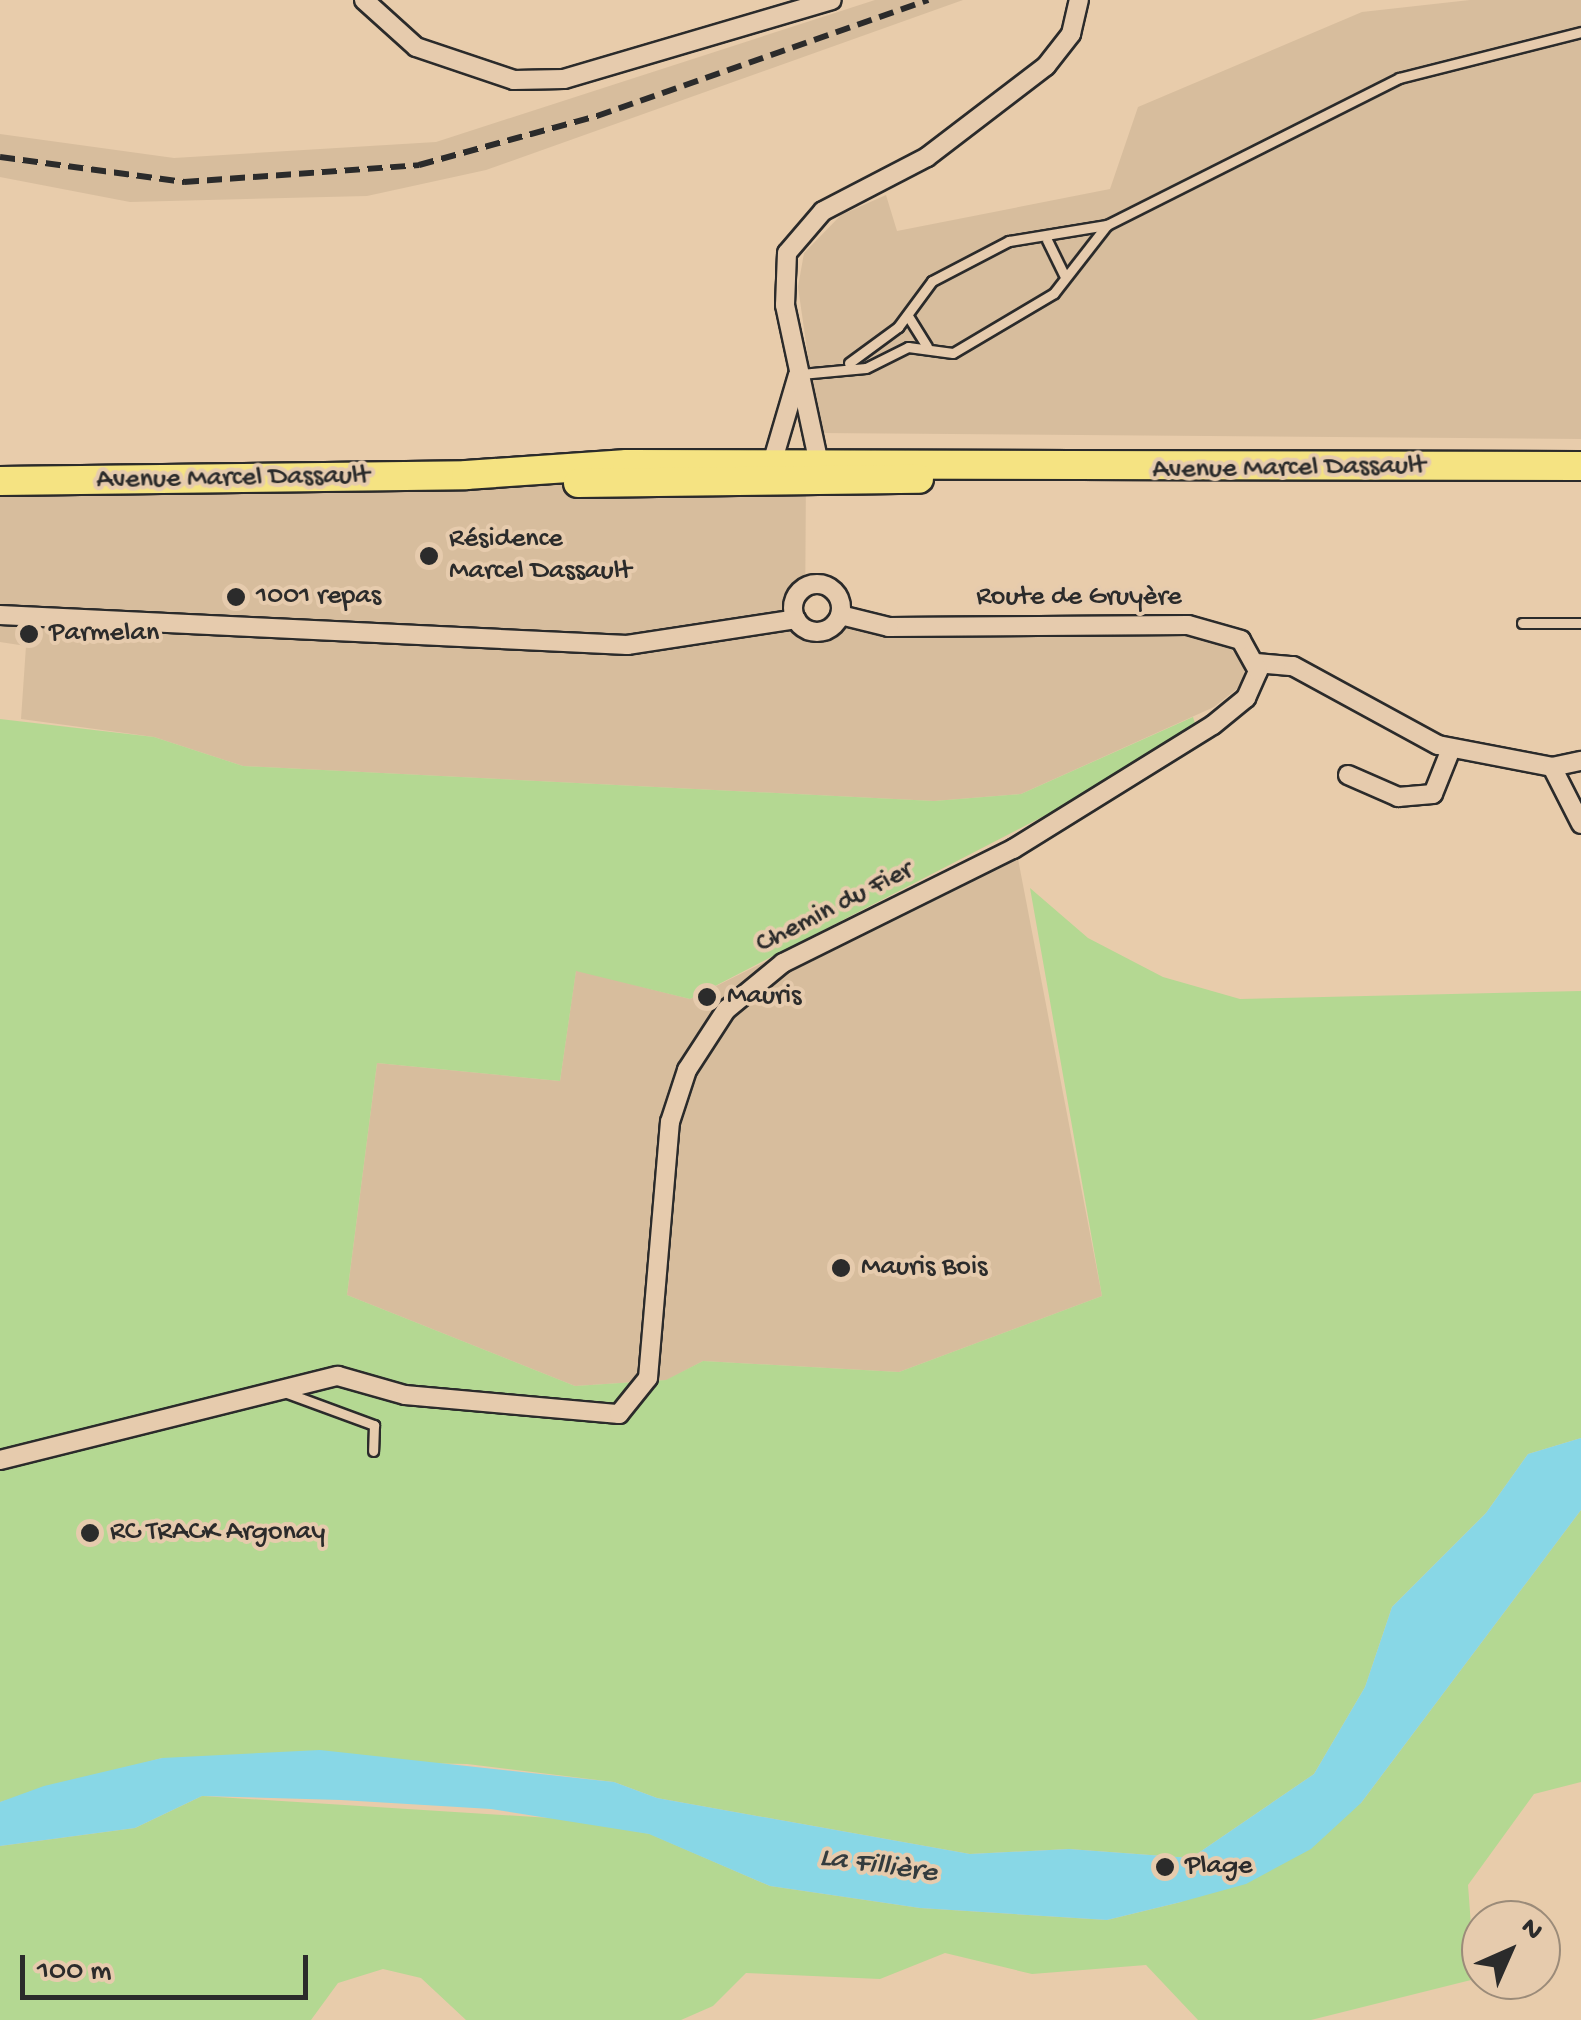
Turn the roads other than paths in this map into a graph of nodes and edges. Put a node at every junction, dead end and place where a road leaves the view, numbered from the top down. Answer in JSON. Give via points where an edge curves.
{"nodes":[{"id":1,"x":364,"y":0,"type":"edge"},
{"id":2,"x":832,"y":0,"type":"edge"},
{"id":3,"x":1079,"y":0,"type":"edge"},
{"id":4,"x":1581,"y":32,"type":"edge"},
{"id":5,"x":1107,"y":224,"type":"junction"},
{"id":6,"x":1047,"y":240,"type":"junction"},
{"id":7,"x":1064,"y":275,"type":"junction"},
{"id":8,"x":908,"y":316,"type":"junction"},
{"id":9,"x":928,"y":347,"type":"junction"},
{"id":10,"x":848,"y":363,"type":"junction"},
{"id":11,"x":798,"y":375,"type":"junction"},
{"id":12,"x":1581,"y":466,"type":"edge"},
{"id":13,"x":770,"y":473,"type":"junction"},
{"id":14,"x":821,"y":474,"type":"junction"},
{"id":15,"x":0,"y":481,"type":"edge"},
{"id":16,"x":0,"y":615,"type":"edge"},
{"id":17,"x":840,"y":615,"type":"junction"},
{"id":18,"x":796,"y":619,"type":"junction"},
{"id":19,"x":1581,"y":622,"type":"edge"},
{"id":20,"x":1522,"y":623,"type":"dead end"},
{"id":21,"x":1256,"y":663,"type":"junction"},
{"id":22,"x":1451,"y":749,"type":"junction"},
{"id":23,"x":1581,"y":761,"type":"edge"},
{"id":24,"x":1552,"y":767,"type":"junction"},
{"id":25,"x":1348,"y":774,"type":"dead end"},
{"id":26,"x":1581,"y":824,"type":"edge"},
{"id":27,"x":275,"y":1388,"type":"junction"},
{"id":28,"x":373,"y":1451,"type":"dead end"},
{"id":29,"x":0,"y":1460,"type":"edge"}],
"edges":[{"from":1,"to":2,"type":"street","via":[[416,48],[514,80],[564,79]]},
{"from":3,"to":11,"type":"street","via":[[1071,34],[1046,66],[927,157],[802,231],[782,277]]},
{"from":4,"to":5,"type":"lane","via":[[1399,78],[1288,126]]},
{"from":5,"to":6,"type":"lane"},
{"from":5,"to":7,"type":"lane"},
{"from":6,"to":7,"type":"lane"},
{"from":6,"to":8,"type":"lane","via":[[1023,234],[932,281]]},
{"from":7,"to":9,"type":"lane","via":[[1054,293],[954,354]]},
{"from":8,"to":9,"type":"lane"},
{"from":8,"to":10,"type":"lane"},
{"from":9,"to":10,"type":"lane","via":[[866,368]]},
{"from":10,"to":11,"type":"lane"},
{"from":11,"to":13,"type":"street"},
{"from":11,"to":14,"type":"street"},
{"from":12,"to":14,"type":"main road","name":"Avenue Marcel Dassault"},
{"from":13,"to":14,"type":"main road","name":"Avenue Marcel Dassault"},
{"from":13,"to":15,"type":"main road","name":"Avenue Marcel Dassault"},
{"from":16,"to":18,"type":"street","via":[[627,646]]},
{"from":17,"to":18,"type":"street","via":[[820,632]]},
{"from":17,"to":18,"type":"street","via":[[834,592],[814,585],[796,597]]},
{"from":17,"to":21,"type":"street","name":"Route de Gruyère","via":[[889,627],[1188,624],[1232,634]]},
{"from":19,"to":20,"type":"lane"},
{"from":21,"to":22,"type":"street","via":[[1292,666]]},
{"from":21,"to":27,"type":"street","name":"Chemin du Fier","via":[[1252,691],[1213,725],[1013,848],[783,963],[726,1010],[688,1070],[670,1122],[654,1338],[638,1401],[619,1414],[555,1413],[405,1395],[338,1376]]},
{"from":22,"to":24,"type":"street"},
{"from":22,"to":25,"type":"street","via":[[1433,794],[1398,796]]},
{"from":23,"to":24,"type":"street"},
{"from":24,"to":26,"type":"street"},
{"from":27,"to":28,"type":"lane","via":[[374,1424]]},
{"from":27,"to":29,"type":"street"}]}
